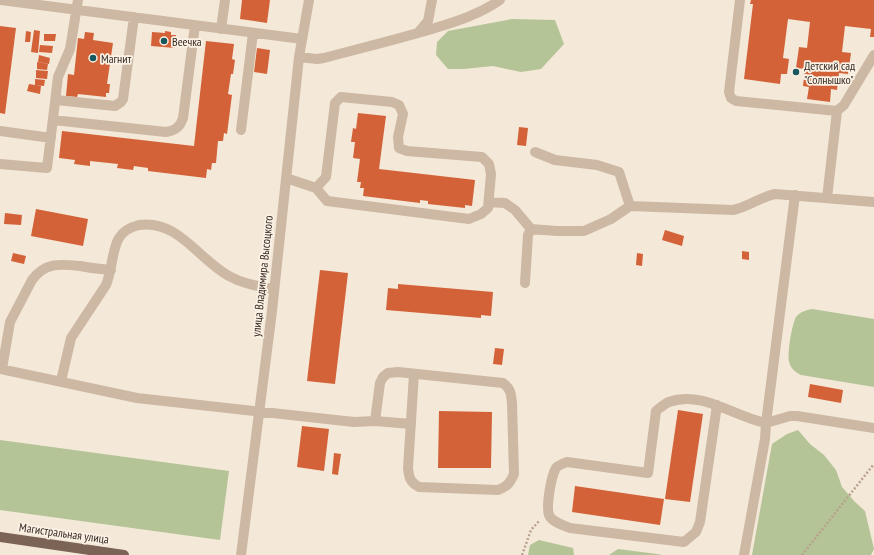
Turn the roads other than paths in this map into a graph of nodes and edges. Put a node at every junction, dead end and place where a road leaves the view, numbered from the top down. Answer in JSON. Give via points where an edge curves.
{"nodes":[{"id":1,"x":3,"y":0,"type":"edge"},
{"id":2,"x":78,"y":0,"type":"edge"},
{"id":3,"x":225,"y":0,"type":"edge"},
{"id":4,"x":309,"y":0,"type":"edge"},
{"id":5,"x":432,"y":0,"type":"edge"},
{"id":6,"x":498,"y":0,"type":"edge"},
{"id":7,"x":740,"y":0,"type":"edge"},
{"id":8,"x":76,"y":11,"type":"junction"},
{"id":9,"x":134,"y":18,"type":"junction"},
{"id":10,"x":195,"y":26,"type":"junction"},
{"id":11,"x":221,"y":29,"type":"junction"},
{"id":12,"x":253,"y":33,"type":"junction"},
{"id":13,"x":416,"y":34,"type":"junction"},
{"id":14,"x":302,"y":39,"type":"junction"},
{"id":15,"x":874,"y":55,"type":"edge"},
{"id":16,"x":299,"y":57,"type":"junction"},
{"id":17,"x":56,"y":100,"type":"junction"},
{"id":18,"x":836,"y":111,"type":"junction"},
{"id":19,"x":53,"y":120,"type":"junction"},
{"id":20,"x":241,"y":130,"type":"dead end"},
{"id":21,"x":0,"y":131,"type":"edge"},
{"id":22,"x":51,"y":138,"type":"junction"},
{"id":23,"x":535,"y":152,"type":"dead end"},
{"id":24,"x":0,"y":164,"type":"edge"},
{"id":25,"x":286,"y":178,"type":"junction"},
{"id":26,"x":316,"y":188,"type":"junction"},
{"id":27,"x":795,"y":195,"type":"junction"},
{"id":28,"x":826,"y":198,"type":"junction"},
{"id":29,"x":489,"y":202,"type":"junction"},
{"id":30,"x":874,"y":202,"type":"edge"},
{"id":31,"x":630,"y":206,"type":"junction"},
{"id":32,"x":531,"y":229,"type":"junction"},
{"id":33,"x":111,"y":270,"type":"junction"},
{"id":34,"x":525,"y":283,"type":"dead end"},
{"id":35,"x":273,"y":289,"type":"junction"},
{"id":36,"x":1,"y":369,"type":"edge"},
{"id":37,"x":414,"y":374,"type":"junction"},
{"id":38,"x":61,"y":381,"type":"junction"},
{"id":39,"x":717,"y":405,"type":"junction"},
{"id":40,"x":259,"y":412,"type":"junction"},
{"id":41,"x":375,"y":422,"type":"junction"},
{"id":42,"x":766,"y":423,"type":"junction"},
{"id":43,"x":411,"y":424,"type":"junction"},
{"id":44,"x":874,"y":428,"type":"edge"},
{"id":45,"x":0,"y":537,"type":"edge"},
{"id":46,"x":124,"y":555,"type":"edge"},
{"id":47,"x":241,"y":555,"type":"edge"},
{"id":48,"x":744,"y":555,"type":"edge"}],
"edges":[{"from":1,"to":8,"type":"street"},
{"from":2,"to":8,"type":"street"},
{"from":3,"to":11,"type":"street"},
{"from":4,"to":14,"type":"street","name":"улица Владимира Высоцкого"},
{"from":5,"to":13,"type":"street","via":[[428,21]]},
{"from":6,"to":13,"type":"street","via":[[468,17]]},
{"from":7,"to":18,"type":"street","via":[[729,92],[731,98],[736,101]]},
{"from":8,"to":9,"type":"street"},
{"from":8,"to":17,"type":"street","via":[[70,49],[60,71]]},
{"from":9,"to":10,"type":"street"},
{"from":9,"to":17,"type":"street","via":[[121,102],[115,106]]},
{"from":10,"to":11,"type":"street"},
{"from":10,"to":19,"type":"street","via":[[183,118],[181,125],[174,130],[166,132]]},
{"from":11,"to":12,"type":"street"},
{"from":12,"to":14,"type":"street"},
{"from":12,"to":20,"type":"street"},
{"from":13,"to":16,"type":"street","via":[[324,58]]},
{"from":14,"to":16,"type":"street","name":"улица Владимира Высоцкого"},
{"from":15,"to":18,"type":"street","via":[[844,105]]},
{"from":16,"to":25,"type":"street","name":"улица Владимира Высоцкого"},
{"from":17,"to":19,"type":"street"},
{"from":18,"to":28,"type":"street"},
{"from":19,"to":22,"type":"street"},
{"from":21,"to":22,"type":"street"},
{"from":22,"to":24,"type":"street","via":[[47,168]]},
{"from":23,"to":31,"type":"street","via":[[555,160],[597,165],[619,172]]},
{"from":25,"to":26,"type":"street"},
{"from":25,"to":35,"type":"street","name":"улица Владимира Высоцкого"},
{"from":26,"to":29,"type":"street","via":[[327,201],[469,219],[481,214],[488,208]]},
{"from":26,"to":29,"type":"street","via":[[326,177],[335,103],[341,97],[392,102],[399,105],[403,114],[398,137],[399,148],[407,151],[482,157],[489,164],[491,174]]},
{"from":27,"to":28,"type":"street"},
{"from":27,"to":31,"type":"street","via":[[768,195],[750,205],[733,210]]},
{"from":27,"to":42,"type":"street"},
{"from":28,"to":30,"type":"street"},
{"from":29,"to":32,"type":"street","via":[[505,203],[515,210]]},
{"from":31,"to":32,"type":"street","via":[[611,219],[584,231]]},
{"from":32,"to":34,"type":"street","via":[[528,235]]},
{"from":33,"to":35,"type":"street","via":[[116,244],[122,233],[146,224],[165,228],[179,235],[229,276],[248,284]]},
{"from":33,"to":36,"type":"street","via":[[62,265],[50,266],[36,274],[10,322]]},
{"from":33,"to":38,"type":"street","via":[[100,296],[72,338]]},
{"from":35,"to":40,"type":"street","name":"улица Владимира Высоцкого"},
{"from":36,"to":38,"type":"street"},
{"from":37,"to":41,"type":"street","via":[[398,372],[388,373],[383,377]]},
{"from":37,"to":43,"type":"street"},
{"from":37,"to":43,"type":"street","via":[[503,383],[508,387],[512,403],[514,474],[511,481],[506,487],[498,490],[419,487],[412,483],[409,477]]},
{"from":38,"to":40,"type":"street","via":[[137,398]]},
{"from":39,"to":39,"type":"street","via":[[700,522],[696,532],[684,542],[570,528],[558,524],[549,516],[548,504],[557,466],[567,462],[648,473],[656,411],[668,402],[683,399]]},
{"from":39,"to":42,"type":"street"},
{"from":40,"to":41,"type":"street"},
{"from":40,"to":47,"type":"street","name":"улица Владимира Высоцкого"},
{"from":41,"to":43,"type":"street"},
{"from":42,"to":44,"type":"street","via":[[797,416]]},
{"from":42,"to":48,"type":"street"},
{"from":45,"to":46,"type":"main road","name":"Магистральная улица"}]}
